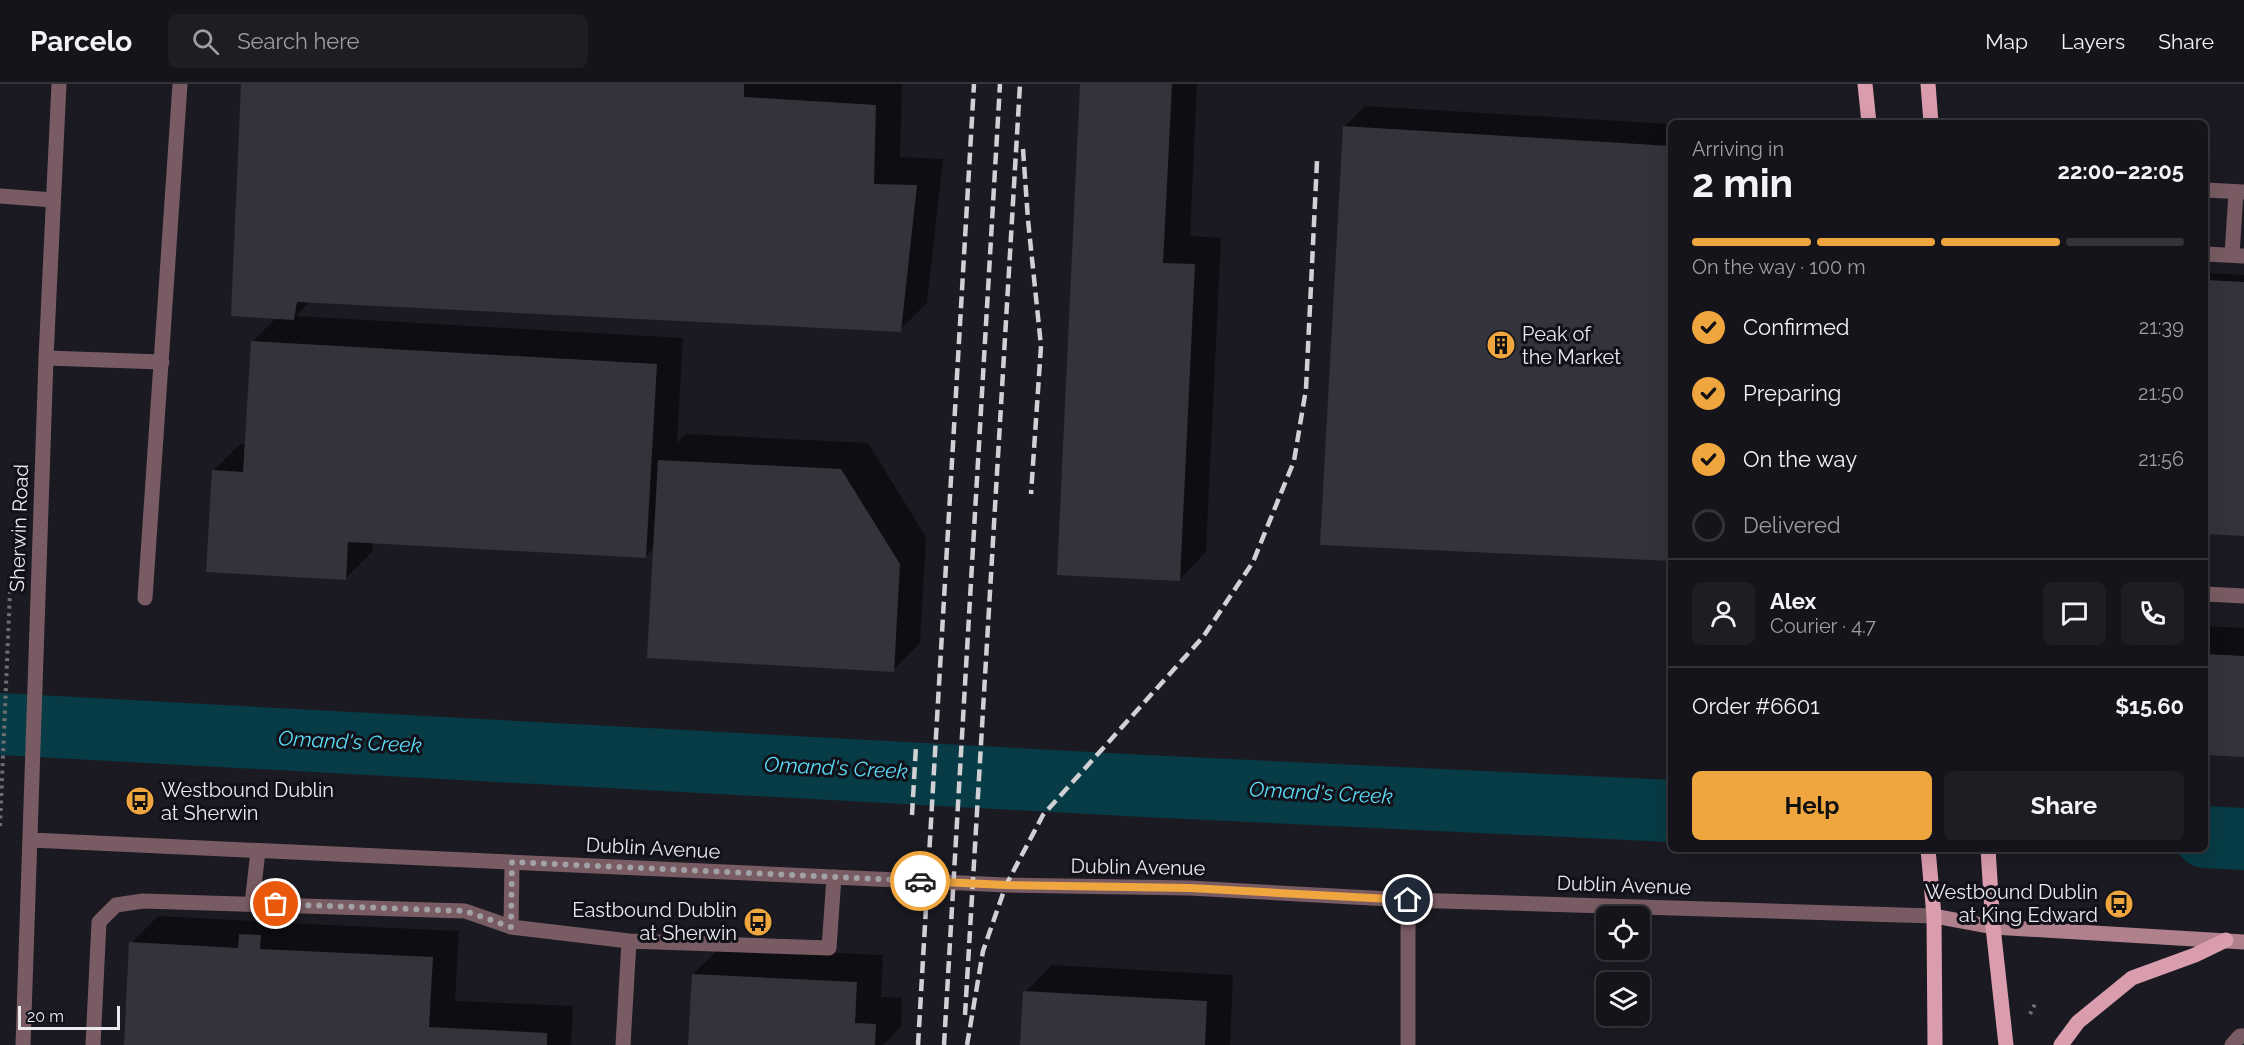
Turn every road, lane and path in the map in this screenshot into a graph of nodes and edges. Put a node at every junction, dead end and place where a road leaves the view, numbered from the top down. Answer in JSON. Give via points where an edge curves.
{"nodes":[{"id":1,"x":59,"y":84,"type":"edge"},
{"id":2,"x":180,"y":84,"type":"edge"},
{"id":3,"x":1865,"y":84,"type":"edge"},
{"id":4,"x":1928,"y":84,"type":"edge"},
{"id":5,"x":1869,"y":120,"type":"edge"},
{"id":6,"x":1932,"y":120,"type":"edge"},
{"id":7,"x":2208,"y":190,"type":"edge"},
{"id":8,"x":2240,"y":192,"type":"edge"},
{"id":9,"x":0,"y":196,"type":"edge"},
{"id":10,"x":53,"y":200,"type":"junction"},
{"id":11,"x":2208,"y":254,"type":"edge"},
{"id":12,"x":2238,"y":256,"type":"edge"},
{"id":13,"x":46,"y":358,"type":"junction"},
{"id":14,"x":162,"y":362,"type":"junction"},
{"id":15,"x":2208,"y":594,"type":"edge"},
{"id":16,"x":2244,"y":596,"type":"edge"},
{"id":17,"x":145,"y":598,"type":"dead end"},
{"id":18,"x":7,"y":660,"type":"dead end"},
{"id":19,"x":2,"y":781,"type":"edge"},
{"id":20,"x":0,"y":825,"type":"edge"},
{"id":21,"x":31,"y":840,"type":"junction"},
{"id":22,"x":258,"y":851,"type":"junction"},
{"id":23,"x":1928,"y":852,"type":"edge"},
{"id":24,"x":1988,"y":852,"type":"edge"},
{"id":25,"x":512,"y":862,"type":"junction"},
{"id":26,"x":834,"y":877,"type":"junction"},
{"id":27,"x":1408,"y":900,"type":"junction"},
{"id":28,"x":252,"y":904,"type":"junction"},
{"id":29,"x":1934,"y":916,"type":"junction"},
{"id":30,"x":511,"y":927,"type":"junction"},
{"id":31,"x":1994,"y":927,"type":"junction"},
{"id":32,"x":2226,"y":940,"type":"junction"},
{"id":33,"x":629,"y":941,"type":"junction"},
{"id":34,"x":2244,"y":942,"type":"edge"},
{"id":35,"x":2035,"y":1004,"type":"dead end"},
{"id":36,"x":2030,"y":1014,"type":"dead end"},
{"id":37,"x":2244,"y":1036,"type":"edge"},
{"id":38,"x":23,"y":1045,"type":"edge"},
{"id":39,"x":93,"y":1045,"type":"edge"},
{"id":40,"x":623,"y":1045,"type":"edge"},
{"id":41,"x":1408,"y":1045,"type":"edge"},
{"id":42,"x":1935,"y":1045,"type":"edge"},
{"id":43,"x":2006,"y":1045,"type":"edge"},
{"id":44,"x":2061,"y":1045,"type":"edge"},
{"id":45,"x":2232,"y":1045,"type":"edge"}],
"edges":[{"from":1,"to":10,"type":"street","name":"Sherwin Road"},
{"from":2,"to":14,"type":"street"},
{"from":3,"to":5,"type":"main road"},
{"from":4,"to":6,"type":"main road"},
{"from":7,"to":8,"type":"street"},
{"from":8,"to":12,"type":"street"},
{"from":9,"to":10,"type":"street"},
{"from":10,"to":13,"type":"street","name":"Sherwin Road"},
{"from":11,"to":12,"type":"street"},
{"from":13,"to":14,"type":"street"},
{"from":13,"to":21,"type":"street","name":"Sherwin Road"},
{"from":14,"to":17,"type":"street"},
{"from":15,"to":16,"type":"street"},
{"from":18,"to":19,"type":"path"},
{"from":19,"to":20,"type":"path"},
{"from":21,"to":22,"type":"street","name":"Dublin Avenue"},
{"from":21,"to":38,"type":"street","name":"Sherwin Road"},
{"from":22,"to":25,"type":"street","name":"Dublin Avenue"},
{"from":22,"to":28,"type":"street"},
{"from":23,"to":29,"type":"main road"},
{"from":24,"to":31,"type":"main road"},
{"from":25,"to":26,"type":"street","name":"Dublin Avenue"},
{"from":25,"to":30,"type":"street"},
{"from":26,"to":27,"type":"street","name":"Dublin Avenue","via":[[1190,888]]},
{"from":26,"to":33,"type":"street","via":[[829,948]]},
{"from":27,"to":29,"type":"street","name":"Dublin Avenue"},
{"from":27,"to":41,"type":"street"},
{"from":28,"to":30,"type":"street","via":[[465,911]]},
{"from":28,"to":39,"type":"street","via":[[143,901],[116,905],[99,922]]},
{"from":29,"to":31,"type":"main road","name":"Dublin Avenue"},
{"from":29,"to":42,"type":"main road"},
{"from":30,"to":33,"type":"street"},
{"from":31,"to":32,"type":"main road","name":"Dublin Avenue"},
{"from":31,"to":43,"type":"main road"},
{"from":32,"to":34,"type":"main road","name":"Dublin Avenue"},
{"from":32,"to":44,"type":"main road","via":[[2132,978],[2078,1022]]},
{"from":33,"to":40,"type":"street"},
{"from":35,"to":36,"type":"path"},
{"from":37,"to":45,"type":"street"}]}
